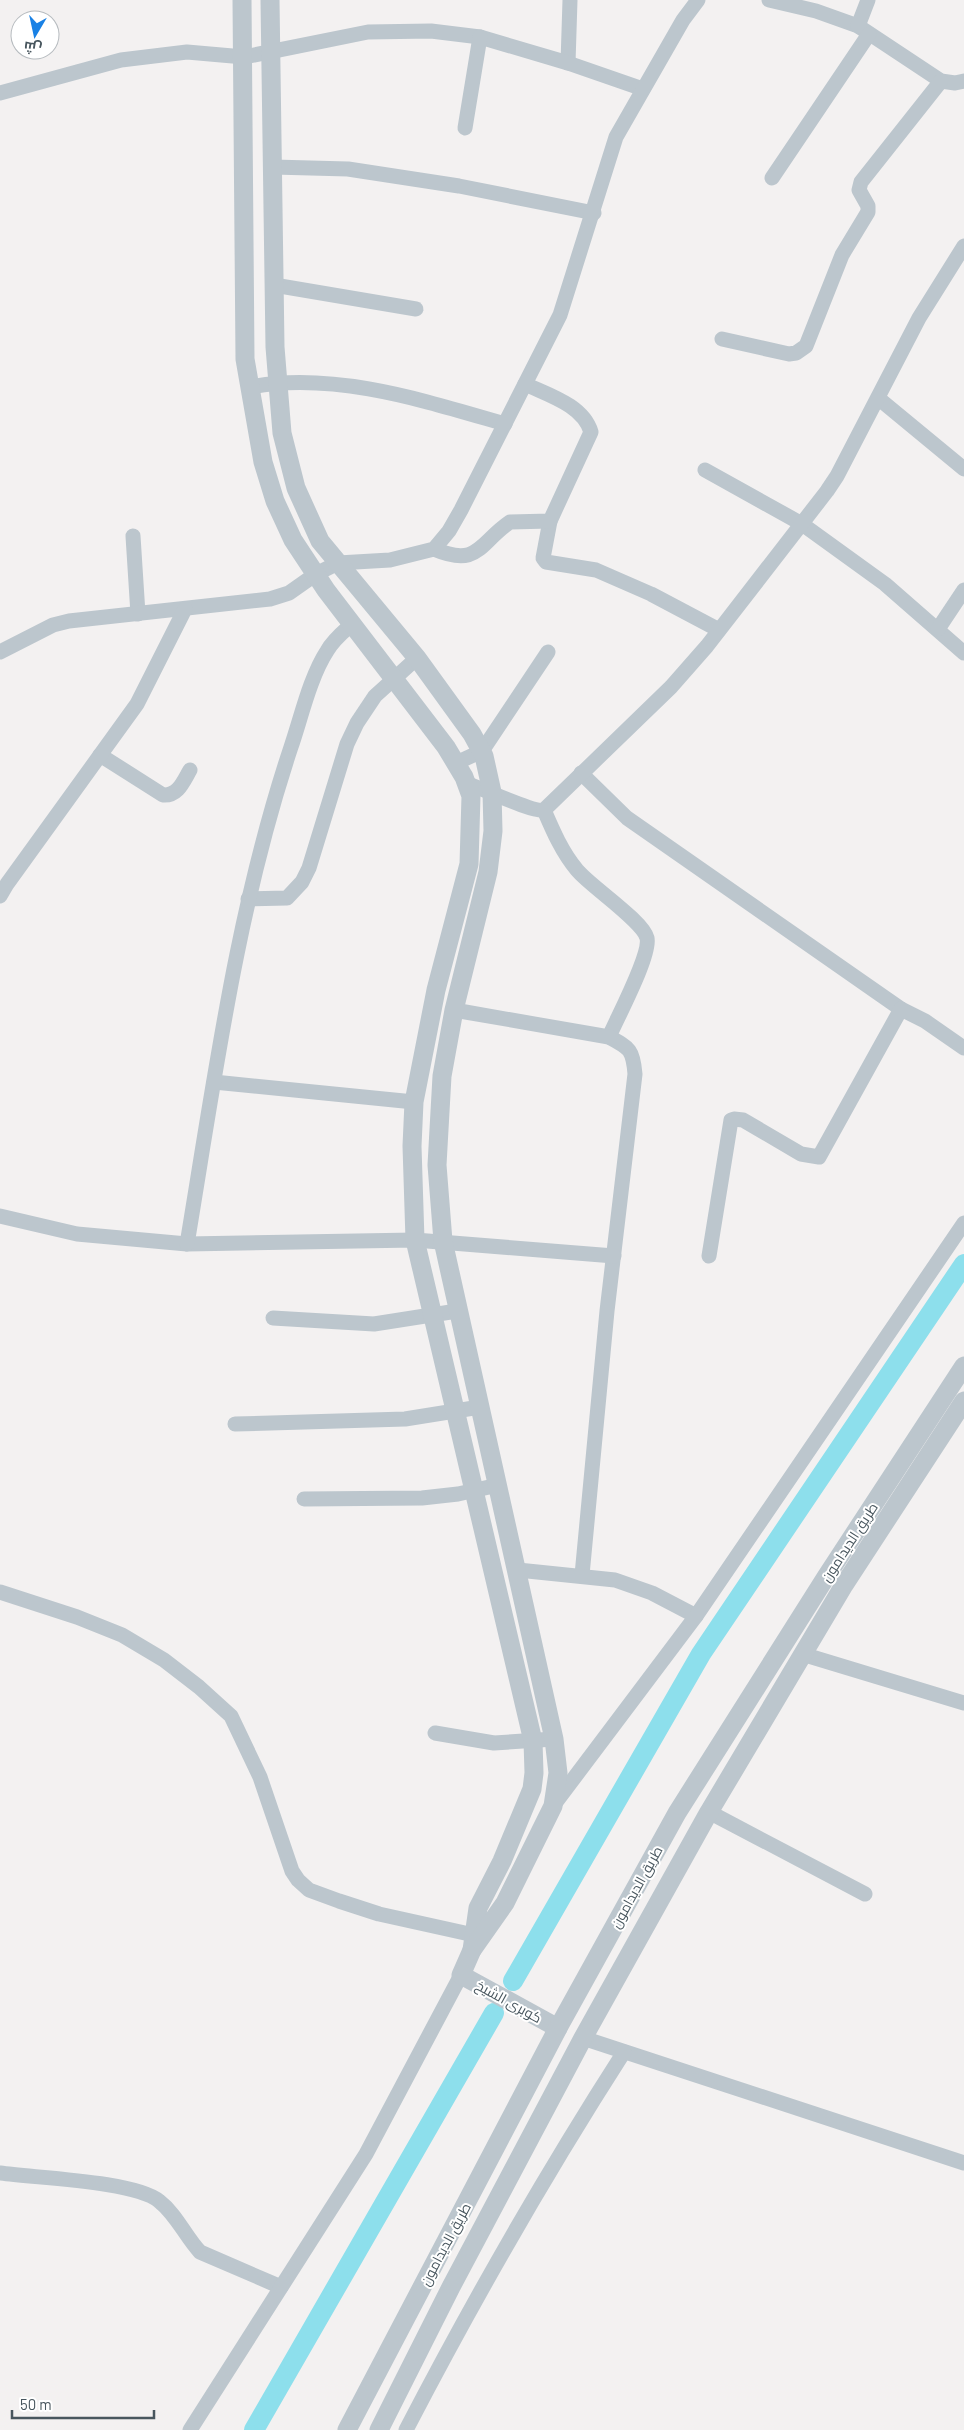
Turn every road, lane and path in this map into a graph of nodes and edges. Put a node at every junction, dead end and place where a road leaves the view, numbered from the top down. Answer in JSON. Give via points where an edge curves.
{"nodes":[{"id":1,"x":242,"y":0,"type":"edge"},
{"id":2,"x":270,"y":0,"type":"edge"},
{"id":3,"x":570,"y":0,"type":"edge"},
{"id":4,"x":698,"y":0,"type":"edge"},
{"id":5,"x":769,"y":0,"type":"edge"},
{"id":6,"x":868,"y":0,"type":"edge"},
{"id":7,"x":802,"y":4,"type":"edge"},
{"id":8,"x":863,"y":30,"type":"junction"},
{"id":9,"x":480,"y":38,"type":"junction"},
{"id":10,"x":271,"y":53,"type":"junction"},
{"id":11,"x":244,"y":57,"type":"junction"},
{"id":12,"x":568,"y":63,"type":"junction"},
{"id":13,"x":941,"y":80,"type":"junction"},
{"id":14,"x":964,"y":81,"type":"edge"},
{"id":15,"x":643,"y":89,"type":"junction"},
{"id":16,"x":0,"y":94,"type":"edge"},
{"id":17,"x":465,"y":128,"type":"dead end"},
{"id":18,"x":272,"y":167,"type":"junction"},
{"id":19,"x":772,"y":178,"type":"dead end"},
{"id":20,"x":594,"y":213,"type":"junction"},
{"id":21,"x":964,"y":246,"type":"edge"},
{"id":22,"x":274,"y":285,"type":"junction"},
{"id":23,"x":416,"y":309,"type":"dead end"},
{"id":24,"x":722,"y":339,"type":"dead end"},
{"id":25,"x":278,"y":382,"type":"junction"},
{"id":26,"x":525,"y":384,"type":"junction"},
{"id":27,"x":250,"y":387,"type":"junction"},
{"id":28,"x":878,"y":398,"type":"junction"},
{"id":29,"x":505,"y":424,"type":"junction"},
{"id":30,"x":964,"y":469,"type":"edge"},
{"id":31,"x":705,"y":470,"type":"dead end"},
{"id":32,"x":550,"y":521,"type":"junction"},
{"id":33,"x":802,"y":524,"type":"junction"},
{"id":34,"x":133,"y":536,"type":"dead end"},
{"id":35,"x":434,"y":549,"type":"junction"},
{"id":36,"x":338,"y":563,"type":"junction"},
{"id":37,"x":316,"y":574,"type":"junction"},
{"id":38,"x":964,"y":590,"type":"edge"},
{"id":39,"x":185,"y":609,"type":"junction"},
{"id":40,"x":138,"y":614,"type":"junction"},
{"id":41,"x":352,"y":624,"type":"junction"},
{"id":42,"x":938,"y":629,"type":"junction"},
{"id":43,"x":719,"y":630,"type":"junction"},
{"id":44,"x":0,"y":652,"type":"edge"},
{"id":45,"x":548,"y":652,"type":"dead end"},
{"id":46,"x":964,"y":653,"type":"edge"},
{"id":47,"x":417,"y":658,"type":"junction"},
{"id":48,"x":394,"y":678,"type":"junction"},
{"id":49,"x":482,"y":752,"type":"junction"},
{"id":50,"x":100,"y":755,"type":"junction"},
{"id":51,"x":456,"y":763,"type":"junction"},
{"id":52,"x":190,"y":770,"type":"dead end"},
{"id":53,"x":581,"y":773,"type":"junction"},
{"id":54,"x":466,"y":783,"type":"junction"},
{"id":55,"x":492,"y":792,"type":"junction"},
{"id":56,"x":544,"y":810,"type":"junction"},
{"id":57,"x":0,"y":896,"type":"edge"},
{"id":58,"x":248,"y":899,"type":"junction"},
{"id":59,"x":902,"y":1009,"type":"junction"},
{"id":60,"x":454,"y":1010,"type":"junction"},
{"id":61,"x":609,"y":1037,"type":"junction"},
{"id":62,"x":964,"y":1048,"type":"edge"},
{"id":63,"x":214,"y":1082,"type":"junction"},
{"id":64,"x":414,"y":1102,"type":"junction"},
{"id":65,"x":0,"y":1216,"type":"edge"},
{"id":66,"x":964,"y":1223,"type":"edge"},
{"id":67,"x":415,"y":1240,"type":"junction"},
{"id":68,"x":443,"y":1241,"type":"junction"},
{"id":69,"x":187,"y":1244,"type":"junction"},
{"id":70,"x":614,"y":1256,"type":"junction"},
{"id":71,"x":709,"y":1256,"type":"dead end"},
{"id":72,"x":458,"y":1311,"type":"junction"},
{"id":73,"x":434,"y":1315,"type":"junction"},
{"id":74,"x":273,"y":1318,"type":"dead end"},
{"id":75,"x":964,"y":1366,"type":"edge"},
{"id":76,"x":964,"y":1401,"type":"edge"},
{"id":77,"x":480,"y":1407,"type":"junction"},
{"id":78,"x":456,"y":1412,"type":"junction"},
{"id":79,"x":235,"y":1424,"type":"dead end"},
{"id":80,"x":498,"y":1485,"type":"junction"},
{"id":81,"x":474,"y":1491,"type":"junction"},
{"id":82,"x":304,"y":1499,"type":"dead end"},
{"id":83,"x":518,"y":1570,"type":"junction"},
{"id":84,"x":582,"y":1575,"type":"junction"},
{"id":85,"x":826,"y":1577,"type":"junction"},
{"id":86,"x":844,"y":1585,"type":"junction"},
{"id":87,"x":0,"y":1592,"type":"edge"},
{"id":88,"x":696,"y":1616,"type":"junction"},
{"id":89,"x":802,"y":1654,"type":"junction"},
{"id":90,"x":964,"y":1703,"type":"edge"},
{"id":91,"x":435,"y":1733,"type":"dead end"},
{"id":92,"x":554,"y":1739,"type":"junction"},
{"id":93,"x":533,"y":1741,"type":"junction"},
{"id":94,"x":553,"y":1806,"type":"junction"},
{"id":95,"x":709,"y":1812,"type":"junction"},
{"id":96,"x":865,"y":1894,"type":"dead end"},
{"id":97,"x":476,"y":1940,"type":"junction"},
{"id":98,"x":461,"y":1975,"type":"junction"},
{"id":99,"x":558,"y":2028,"type":"junction"},
{"id":100,"x":583,"y":2038,"type":"junction"},
{"id":101,"x":624,"y":2052,"type":"junction"},
{"id":102,"x":964,"y":2162,"type":"edge"},
{"id":103,"x":0,"y":2173,"type":"edge"},
{"id":104,"x":429,"y":2275,"type":"junction"},
{"id":105,"x":451,"y":2286,"type":"junction"},
{"id":106,"x":280,"y":2287,"type":"junction"},
{"id":107,"x":190,"y":2430,"type":"edge"},
{"id":108,"x":347,"y":2430,"type":"edge"},
{"id":109,"x":378,"y":2430,"type":"edge"},
{"id":110,"x":406,"y":2430,"type":"edge"}],
"edges":[{"from":1,"to":11,"type":"street"},
{"from":2,"to":10,"type":"street"},
{"from":3,"to":12,"type":"street"},
{"from":4,"to":15,"type":"street"},
{"from":5,"to":7,"type":"street"},
{"from":6,"to":8,"type":"street"},
{"from":7,"to":8,"type":"street"},
{"from":8,"to":13,"type":"street"},
{"from":8,"to":19,"type":"street","via":[[822,107]]},
{"from":9,"to":10,"type":"street","via":[[431,31],[368,32]]},
{"from":9,"to":12,"type":"street"},
{"from":9,"to":17,"type":"street"},
{"from":10,"to":11,"type":"street"},
{"from":10,"to":18,"type":"street"},
{"from":11,"to":16,"type":"street","via":[[187,52],[121,60]]},
{"from":11,"to":27,"type":"street","via":[[245,359]]},
{"from":12,"to":15,"type":"street"},
{"from":13,"to":14,"type":"street"},
{"from":13,"to":24,"type":"street","via":[[861,182],[859,190],[868,212],[842,254],[806,346],[789,354]]},
{"from":15,"to":20,"type":"street","via":[[616,137]]},
{"from":18,"to":20,"type":"street","via":[[348,169],[459,186]]},
{"from":18,"to":22,"type":"street"},
{"from":20,"to":26,"type":"street","via":[[560,315]]},
{"from":21,"to":28,"type":"street","via":[[919,318]]},
{"from":22,"to":23,"type":"street"},
{"from":22,"to":25,"type":"street"},
{"from":25,"to":27,"type":"street"},
{"from":25,"to":29,"type":"street","via":[[356,387],[400,395]]},
{"from":25,"to":36,"type":"street","via":[[282,433],[296,488],[320,541]]},
{"from":26,"to":29,"type":"street"},
{"from":26,"to":32,"type":"street","via":[[568,405],[580,414],[590,432]]},
{"from":27,"to":37,"type":"street","via":[[263,462],[275,501],[292,540]]},
{"from":28,"to":30,"type":"street"},
{"from":28,"to":33,"type":"street","via":[[838,476]]},
{"from":29,"to":35,"type":"street","via":[[449,531]]},
{"from":31,"to":33,"type":"street"},
{"from":32,"to":35,"type":"street","via":[[510,522],[480,550],[464,556],[449,556]]},
{"from":32,"to":43,"type":"street","via":[[543,558],[546,562],[596,570],[651,594]]},
{"from":33,"to":42,"type":"street","via":[[885,584]]},
{"from":33,"to":43,"type":"street"},
{"from":34,"to":40,"type":"street"},
{"from":35,"to":36,"type":"street","via":[[390,560]]},
{"from":36,"to":37,"type":"street"},
{"from":36,"to":47,"type":"street"},
{"from":37,"to":39,"type":"street","via":[[289,594]]},
{"from":37,"to":41,"type":"street"},
{"from":38,"to":42,"type":"street"},
{"from":39,"to":40,"type":"street"},
{"from":39,"to":50,"type":"street","via":[[142,696]]},
{"from":40,"to":44,"type":"street","via":[[60,623]]},
{"from":41,"to":48,"type":"street"},
{"from":41,"to":58,"type":"street","via":[[326,652],[316,674],[275,796]]},
{"from":42,"to":46,"type":"street"},
{"from":43,"to":53,"type":"street","via":[[655,704]]},
{"from":45,"to":49,"type":"street"},
{"from":47,"to":48,"type":"street"},
{"from":47,"to":49,"type":"street","via":[[456,710]]},
{"from":48,"to":51,"type":"street"},
{"from":48,"to":58,"type":"street","via":[[374,696],[356,723],[302,882],[287,898]]},
{"from":49,"to":51,"type":"street"},
{"from":49,"to":55,"type":"street"},
{"from":50,"to":52,"type":"street","via":[[163,795],[178,790]]},
{"from":50,"to":57,"type":"street"},
{"from":51,"to":54,"type":"street"},
{"from":53,"to":56,"type":"street"},
{"from":53,"to":59,"type":"street","via":[[626,818]]},
{"from":54,"to":55,"type":"street"},
{"from":54,"to":64,"type":"street","via":[[471,808],[469,864],[436,990]]},
{"from":55,"to":56,"type":"street","via":[[533,810]]},
{"from":55,"to":60,"type":"street","via":[[493,831],[488,872]]},
{"from":56,"to":61,"type":"street","via":[[562,848],[577,870],[618,906],[648,939],[644,960]]},
{"from":58,"to":63,"type":"street"},
{"from":59,"to":62,"type":"street"},
{"from":59,"to":71,"type":"street","via":[[819,1157],[801,1154],[743,1120],[731,1120]]},
{"from":60,"to":61,"type":"street"},
{"from":60,"to":68,"type":"street","via":[[442,1076],[438,1123],[437,1165]]},
{"from":61,"to":70,"type":"street","via":[[627,1046],[634,1056],[635,1074]]},
{"from":63,"to":64,"type":"street"},
{"from":63,"to":69,"type":"street"},
{"from":64,"to":67,"type":"street"},
{"from":65,"to":69,"type":"street","via":[[77,1234]]},
{"from":66,"to":88,"type":"street"},
{"from":67,"to":68,"type":"street"},
{"from":67,"to":69,"type":"street"},
{"from":67,"to":73,"type":"street"},
{"from":68,"to":70,"type":"street"},
{"from":68,"to":72,"type":"street"},
{"from":70,"to":84,"type":"street"},
{"from":72,"to":73,"type":"street"},
{"from":72,"to":77,"type":"street"},
{"from":73,"to":74,"type":"street","via":[[374,1324]]},
{"from":73,"to":78,"type":"street"},
{"from":75,"to":85,"type":"street","name":"طريق الديدامون"},
{"from":76,"to":86,"type":"street","name":"طريق الديدامون"},
{"from":77,"to":78,"type":"street"},
{"from":77,"to":80,"type":"street"},
{"from":78,"to":79,"type":"street","via":[[405,1419]]},
{"from":78,"to":81,"type":"street"},
{"from":80,"to":81,"type":"street"},
{"from":80,"to":83,"type":"street"},
{"from":81,"to":82,"type":"street","via":[[422,1498]]},
{"from":81,"to":93,"type":"street"},
{"from":83,"to":84,"type":"street"},
{"from":83,"to":92,"type":"street"},
{"from":84,"to":88,"type":"street","via":[[633,1586]]},
{"from":85,"to":86,"type":"street"},
{"from":85,"to":99,"type":"street","name":"طريق الديدامون","via":[[677,1813]]},
{"from":86,"to":89,"type":"street","name":"طريق الديدامون"},
{"from":87,"to":97,"type":"street","via":[[122,1635],[164,1660],[231,1716],[260,1777],[292,1871],[309,1890],[379,1914]]},
{"from":88,"to":94,"type":"street"},
{"from":89,"to":90,"type":"street"},
{"from":89,"to":95,"type":"street","name":"طريق الديدامون"},
{"from":91,"to":93,"type":"street","via":[[494,1742]]},
{"from":92,"to":93,"type":"street"},
{"from":92,"to":94,"type":"street","via":[[558,1773]]},
{"from":93,"to":97,"type":"street","via":[[532,1789],[478,1908]]},
{"from":94,"to":97,"type":"street","via":[[505,1903]]},
{"from":95,"to":96,"type":"street"},
{"from":95,"to":100,"type":"street","name":"طريق الديدامون"},
{"from":97,"to":98,"type":"street"},
{"from":98,"to":99,"type":"street","name":"كوبرى الشيخ"},
{"from":98,"to":106,"type":"street","via":[[366,2154]]},
{"from":99,"to":104,"type":"street","name":"طريق الديدامون"},
{"from":100,"to":101,"type":"street"},
{"from":100,"to":105,"type":"street","name":"طريق الديدامون"},
{"from":101,"to":102,"type":"street"},
{"from":101,"to":110,"type":"street","via":[[533,2198]]},
{"from":103,"to":106,"type":"street","via":[[110,2185],[158,2200],[200,2252]]},
{"from":104,"to":105,"type":"street"},
{"from":104,"to":108,"type":"street","name":"طريق الديدامون"},
{"from":105,"to":109,"type":"street","name":"طريق الديدامون"},
{"from":106,"to":107,"type":"street"}]}
